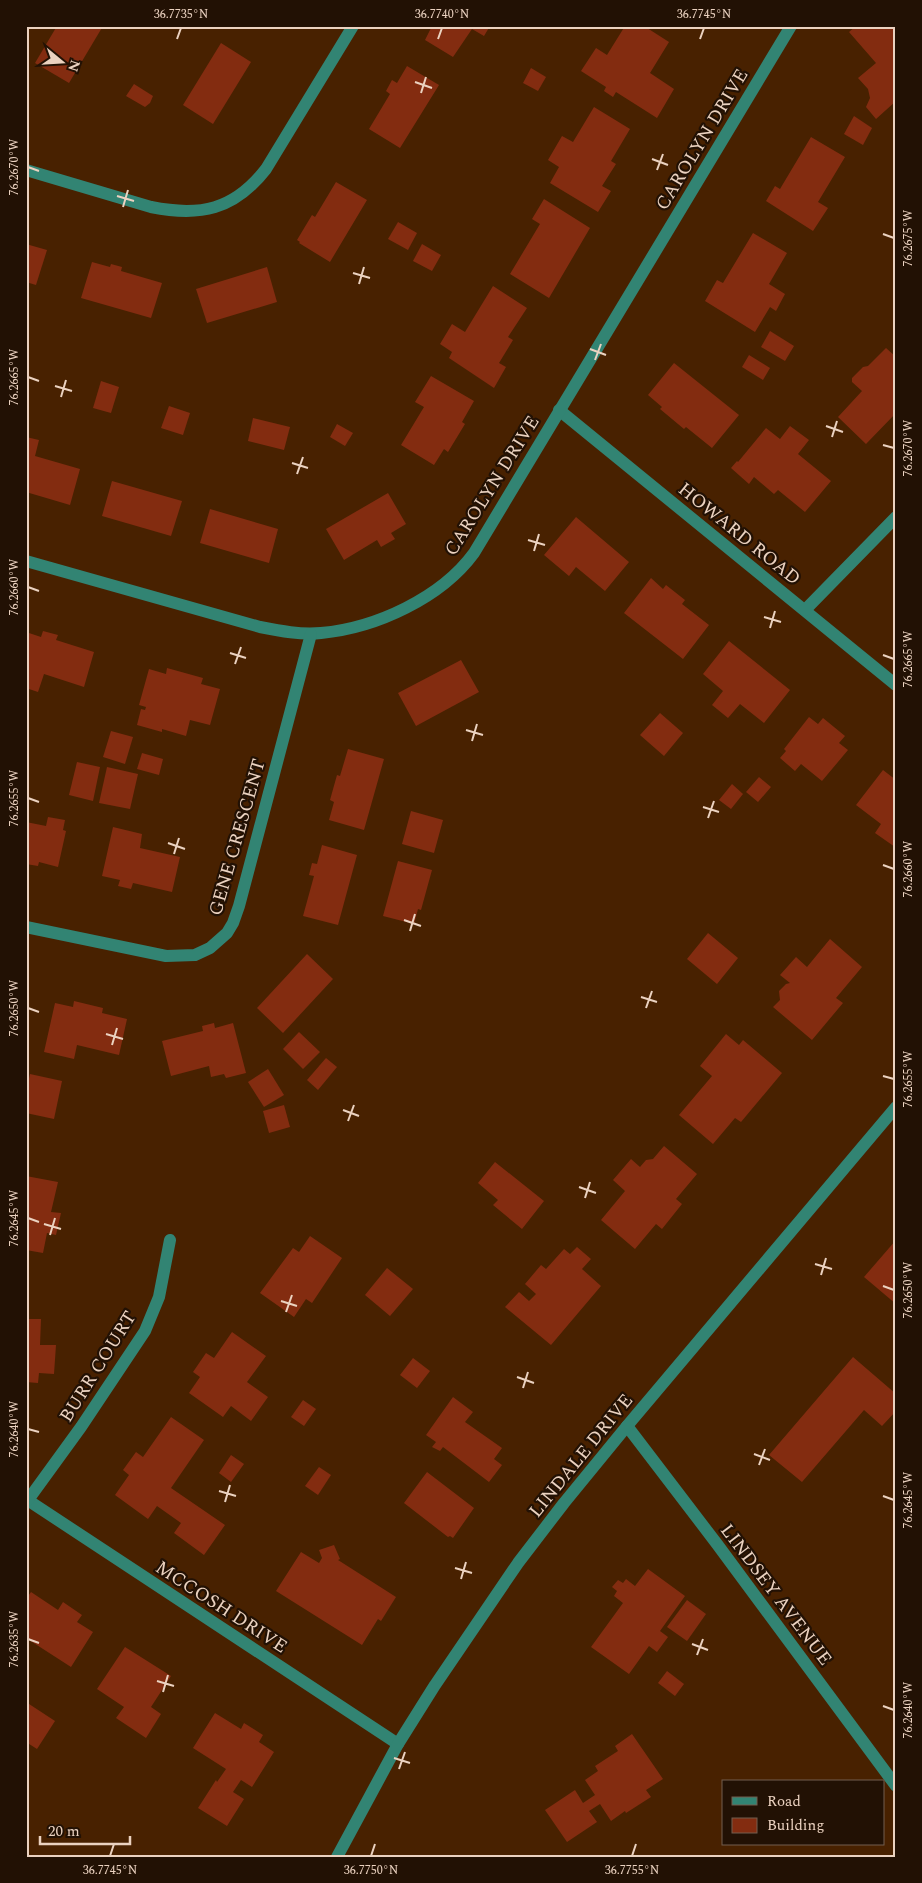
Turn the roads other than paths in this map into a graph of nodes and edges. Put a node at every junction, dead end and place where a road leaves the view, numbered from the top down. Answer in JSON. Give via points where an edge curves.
{"nodes":[{"id":1,"x":353,"y":26,"type":"edge"},
{"id":2,"x":792,"y":26,"type":"edge"},
{"id":3,"x":26,"y":170,"type":"edge"},
{"id":4,"x":560,"y":410,"type":"junction"},
{"id":5,"x":896,"y":518,"type":"edge"},
{"id":6,"x":26,"y":561,"type":"edge"},
{"id":7,"x":805,"y":610,"type":"junction"},
{"id":8,"x":311,"y":634,"type":"junction"},
{"id":9,"x":896,"y":685,"type":"edge"},
{"id":10,"x":26,"y":927,"type":"edge"},
{"id":11,"x":896,"y":1107,"type":"edge"},
{"id":12,"x":170,"y":1240,"type":"dead end"},
{"id":13,"x":626,"y":1426,"type":"junction"},
{"id":14,"x":27,"y":1499,"type":"edge"},
{"id":15,"x":398,"y":1744,"type":"junction"},
{"id":16,"x":896,"y":1786,"type":"edge"},
{"id":17,"x":337,"y":1857,"type":"edge"}],
"edges":[{"from":1,"to":3,"type":"street","via":[[266,169],[241,195],[220,207],[194,212],[151,207]]},
{"from":2,"to":4,"type":"street","name":"CAROLYN DRIVE"},
{"from":4,"to":7,"type":"street","name":"HOWARD ROAD"},
{"from":4,"to":8,"type":"street","name":"CAROLYN DRIVE","via":[[474,553],[452,579],[407,608],[369,623]]},
{"from":5,"to":7,"type":"street"},
{"from":6,"to":8,"type":"street","name":"CAROLYN DRIVE","via":[[260,627]]},
{"from":7,"to":9,"type":"street","name":"HOWARD ROAD"},
{"from":8,"to":10,"type":"street","name":"GENE CRESCENT","via":[[239,906],[227,933],[210,948],[195,955],[166,956]]},
{"from":11,"to":13,"type":"street","name":"LINDALE DRIVE"},
{"from":12,"to":14,"type":"street","name":"BURR COURT","via":[[159,1297],[145,1331],[81,1427]]},
{"from":13,"to":15,"type":"street","name":"LINDALE DRIVE","via":[[518,1563]]},
{"from":13,"to":16,"type":"street","name":"LINDSEY AVENUE"},
{"from":14,"to":15,"type":"street","name":"MCCOSH DRIVE"},
{"from":15,"to":17,"type":"street","name":"LINDALE DRIVE"}]}
